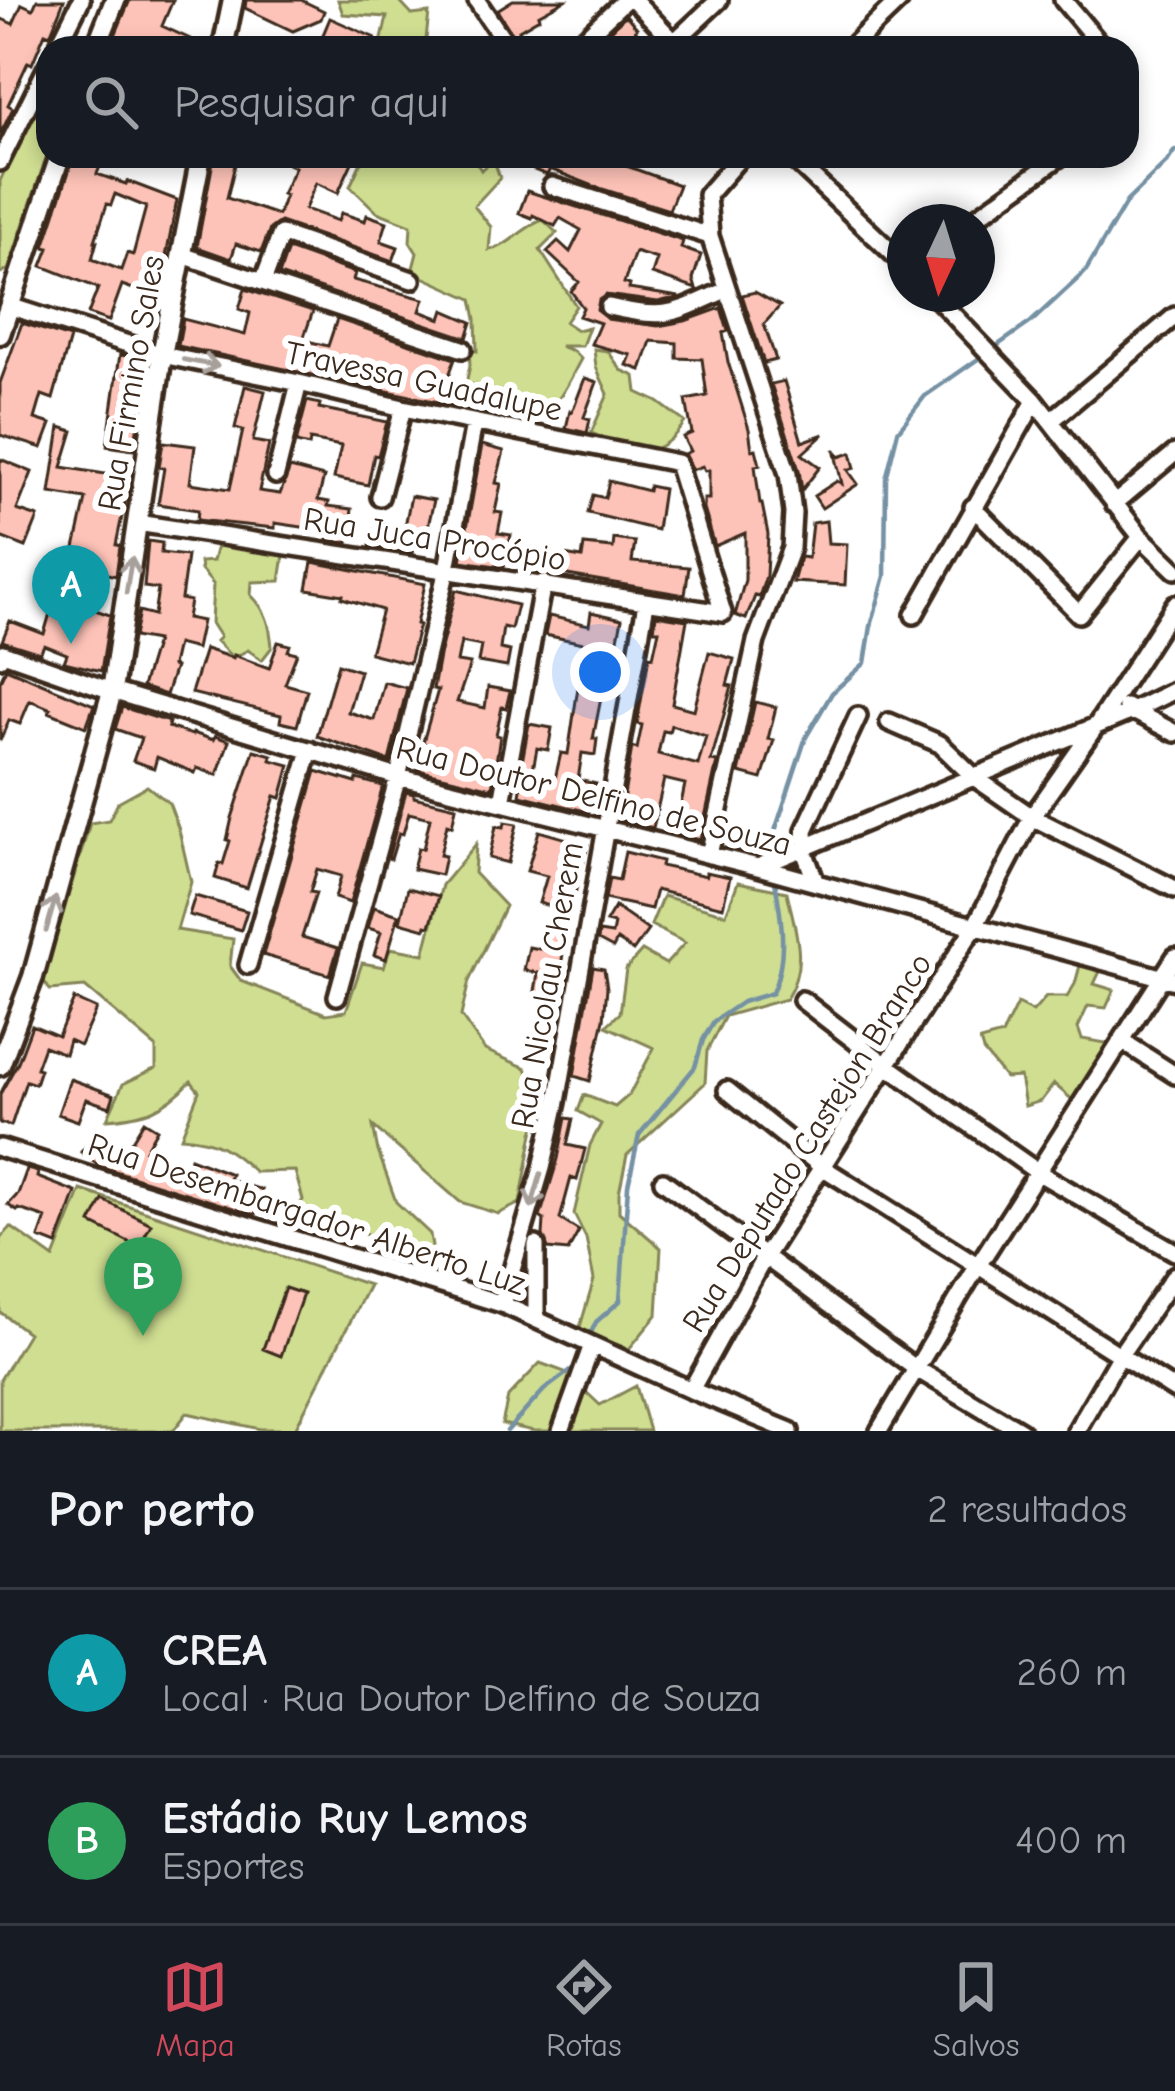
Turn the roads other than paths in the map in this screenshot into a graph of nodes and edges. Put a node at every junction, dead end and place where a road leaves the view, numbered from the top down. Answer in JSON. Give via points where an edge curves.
{"nodes":[{"id":1,"x":81,"y":0,"type":"edge"},
{"id":2,"x":115,"y":0,"type":"edge"},
{"id":3,"x":233,"y":0,"type":"edge"},
{"id":4,"x":630,"y":0,"type":"edge"},
{"id":5,"x":719,"y":0,"type":"edge"},
{"id":6,"x":900,"y":0,"type":"edge"},
{"id":7,"x":1063,"y":0,"type":"edge"},
{"id":8,"x":471,"y":4,"type":"edge"},
{"id":9,"x":63,"y":36,"type":"edge"},
{"id":10,"x":106,"y":36,"type":"edge"},
{"id":11,"x":226,"y":36,"type":"edge"},
{"id":12,"x":498,"y":36,"type":"edge"},
{"id":13,"x":588,"y":36,"type":"edge"},
{"id":14,"x":668,"y":36,"type":"edge"},
{"id":15,"x":685,"y":36,"type":"edge"},
{"id":16,"x":862,"y":36,"type":"edge"},
{"id":17,"x":1093,"y":36,"type":"edge"},
{"id":18,"x":36,"y":88,"type":"edge"},
{"id":19,"x":2,"y":154,"type":"edge"},
{"id":20,"x":56,"y":168,"type":"edge"},
{"id":21,"x":199,"y":168,"type":"edge"},
{"id":22,"x":730,"y":168,"type":"edge"},
{"id":23,"x":803,"y":168,"type":"edge"},
{"id":24,"x":1044,"y":168,"type":"edge"},
{"id":25,"x":552,"y":186,"type":"dead end"},
{"id":26,"x":995,"y":204,"type":"edge"},
{"id":27,"x":710,"y":236,"type":"junction"},
{"id":28,"x":887,"y":248,"type":"edge"},
{"id":29,"x":182,"y":255,"type":"junction"},
{"id":30,"x":21,"y":273,"type":"junction"},
{"id":31,"x":412,"y":280,"type":"dead end"},
{"id":32,"x":263,"y":282,"type":"junction"},
{"id":33,"x":0,"y":287,"type":"edge"},
{"id":34,"x":726,"y":290,"type":"junction"},
{"id":35,"x":9,"y":306,"type":"junction"},
{"id":36,"x":609,"y":308,"type":"dead end"},
{"id":37,"x":950,"y":312,"type":"edge"},
{"id":38,"x":1175,"y":316,"type":"edge"},
{"id":39,"x":0,"y":334,"type":"edge"},
{"id":40,"x":463,"y":350,"type":"dead end"},
{"id":41,"x":162,"y":356,"type":"junction"},
{"id":42,"x":299,"y":383,"type":"junction"},
{"id":43,"x":1035,"y":401,"type":"junction"},
{"id":44,"x":403,"y":408,"type":"junction"},
{"id":45,"x":1051,"y":421,"type":"junction"},
{"id":46,"x":475,"y":423,"type":"junction"},
{"id":47,"x":1175,"y":454,"type":"edge"},
{"id":48,"x":276,"y":475,"type":"dead end"},
{"id":49,"x":380,"y":497,"type":"dead end"},
{"id":50,"x":1114,"y":504,"type":"junction"},
{"id":51,"x":973,"y":507,"type":"junction"},
{"id":52,"x":137,"y":524,"type":"junction"},
{"id":53,"x":1141,"y":537,"type":"junction"},
{"id":54,"x":446,"y":568,"type":"junction"},
{"id":55,"x":1175,"y":570,"type":"edge"},
{"id":56,"x":543,"y":584,"type":"junction"},
{"id":57,"x":646,"y":603,"type":"junction"},
{"id":58,"x":1175,"y":604,"type":"edge"},
{"id":59,"x":723,"y":613,"type":"joint"},
{"id":60,"x":914,"y":615,"type":"dead end"},
{"id":61,"x":2,"y":655,"type":"edge"},
{"id":62,"x":1175,"y":690,"type":"edge"},
{"id":63,"x":112,"y":691,"type":"junction"},
{"id":64,"x":1113,"y":700,"type":"junction"},
{"id":65,"x":1132,"y":711,"type":"junction"},
{"id":66,"x":858,"y":716,"type":"dead end"},
{"id":67,"x":889,"y":722,"type":"dead end"},
{"id":68,"x":1098,"y":723,"type":"junction"},
{"id":69,"x":1175,"y":733,"type":"edge"},
{"id":70,"x":1065,"y":738,"type":"junction"},
{"id":71,"x":1080,"y":749,"type":"junction"},
{"id":72,"x":310,"y":750,"type":"junction"},
{"id":73,"x":398,"y":777,"type":"junction"},
{"id":74,"x":974,"y":777,"type":"junction"},
{"id":75,"x":502,"y":802,"type":"junction"},
{"id":76,"x":1032,"y":817,"type":"junction"},
{"id":77,"x":605,"y":829,"type":"junction"},
{"id":78,"x":805,"y":846,"type":"junction"},
{"id":79,"x":709,"y":855,"type":"junction"},
{"id":80,"x":758,"y":867,"type":"junction"},
{"id":81,"x":816,"y":883,"type":"junction"},
{"id":82,"x":1175,"y":889,"type":"edge"},
{"id":83,"x":975,"y":926,"type":"junction"},
{"id":84,"x":1175,"y":957,"type":"edge"},
{"id":85,"x":248,"y":965,"type":"dead end"},
{"id":86,"x":1169,"y":980,"type":"edge"},
{"id":87,"x":337,"y":996,"type":"dead end"},
{"id":88,"x":802,"y":1000,"type":"dead end"},
{"id":89,"x":1122,"y":1041,"type":"junction"},
{"id":90,"x":0,"y":1065,"type":"edge"},
{"id":91,"x":886,"y":1065,"type":"junction"},
{"id":92,"x":1175,"y":1075,"type":"edge"},
{"id":93,"x":727,"y":1090,"type":"dead end"},
{"id":94,"x":0,"y":1148,"type":"edge"},
{"id":95,"x":822,"y":1167,"type":"junction"},
{"id":96,"x":1039,"y":1173,"type":"junction"},
{"id":97,"x":663,"y":1181,"type":"dead end"},
{"id":98,"x":536,"y":1245,"type":"dead end"},
{"id":99,"x":1175,"y":1252,"type":"edge"},
{"id":100,"x":764,"y":1258,"type":"junction"},
{"id":101,"x":976,"y":1267,"type":"junction"},
{"id":102,"x":1175,"y":1275,"type":"edge"},
{"id":103,"x":502,"y":1304,"type":"junction"},
{"id":104,"x":536,"y":1319,"type":"junction"},
{"id":105,"x":592,"y":1345,"type":"junction"},
{"id":106,"x":1120,"y":1355,"type":"junction"},
{"id":107,"x":915,"y":1368,"type":"junction"},
{"id":108,"x":691,"y":1390,"type":"junction"},
{"id":109,"x":1175,"y":1390,"type":"edge"},
{"id":110,"x":561,"y":1431,"type":"edge"},
{"id":111,"x":790,"y":1431,"type":"edge"},
{"id":112,"x":879,"y":1431,"type":"edge"},
{"id":113,"x":1021,"y":1431,"type":"edge"},
{"id":114,"x":1076,"y":1431,"type":"edge"}],
"edges":[{"from":1,"to":9,"type":"street"},
{"from":2,"to":10,"type":"main road"},
{"from":3,"to":11,"type":"main road"},
{"from":4,"to":13,"type":"street"},
{"from":4,"to":14,"type":"street"},
{"from":5,"to":15,"type":"street"},
{"from":6,"to":16,"type":"street"},
{"from":7,"to":17,"type":"street"},
{"from":8,"to":12,"type":"street"},
{"from":18,"to":19,"type":"street"},
{"from":20,"to":30,"type":"main road"},
{"from":21,"to":29,"type":"main road","name":"Rua Firmino Sales"},
{"from":22,"to":27,"type":"street","via":[[707,194]]},
{"from":23,"to":28,"type":"street"},
{"from":24,"to":26,"type":"street"},
{"from":25,"to":27,"type":"street"},
{"from":27,"to":34,"type":"street"},
{"from":29,"to":32,"type":"street"},
{"from":29,"to":41,"type":"main road","name":"Rua Firmino Sales"},
{"from":30,"to":33,"type":"main road"},
{"from":30,"to":35,"type":"main road"},
{"from":31,"to":32,"type":"street","via":[[281,234]]},
{"from":32,"to":40,"type":"street"},
{"from":34,"to":36,"type":"street","via":[[671,315]]},
{"from":34,"to":79,"type":"street","via":[[794,513],[791,548],[756,641]]},
{"from":35,"to":39,"type":"main road"},
{"from":35,"to":41,"type":"street","name":"Travessa Guadalupe"},
{"from":37,"to":43,"type":"street"},
{"from":38,"to":45,"type":"street"},
{"from":41,"to":42,"type":"street","name":"Travessa Guadalupe","one_way":true},
{"from":41,"to":52,"type":"main road","name":"Rua Firmino Sales"},
{"from":42,"to":44,"type":"street","name":"Travessa Guadalupe"},
{"from":42,"to":48,"type":"street"},
{"from":43,"to":45,"type":"street"},
{"from":43,"to":51,"type":"street"},
{"from":44,"to":46,"type":"street","name":"Travessa Guadalupe"},
{"from":44,"to":49,"type":"street"},
{"from":45,"to":50,"type":"street"},
{"from":46,"to":54,"type":"street"},
{"from":46,"to":59,"type":"street","name":"Travessa Guadalupe","via":[[677,463]]},
{"from":47,"to":50,"type":"street"},
{"from":50,"to":53,"type":"street"},
{"from":51,"to":53,"type":"street","via":[[1079,614]]},
{"from":51,"to":60,"type":"street"},
{"from":52,"to":54,"type":"street","name":"Rua Juca Procópio"},
{"from":63,"to":52,"type":"main road","name":"Rua Firmino Sales","one_way":true},
{"from":53,"to":55,"type":"street"},
{"from":54,"to":56,"type":"street","name":"Rua Juca Procópio"},
{"from":54,"to":73,"type":"street"},
{"from":56,"to":57,"type":"street","name":"Rua Juca Procópio"},
{"from":56,"to":75,"type":"street"},
{"from":57,"to":59,"type":"street","name":"Rua Juca Procópio"},
{"from":57,"to":77,"type":"street","name":"Rua Nicolau Cherem"},
{"from":58,"to":64,"type":"street","name":"Rua Deputado Castejon Branco"},
{"from":61,"to":63,"type":"street","name":"Rua Doutor Delfino de Souza"},
{"from":62,"to":65,"type":"street"},
{"from":63,"to":72,"type":"street","name":"Rua Doutor Delfino de Souza"},
{"from":90,"to":63,"type":"main road","name":"Rua Firmino Sales","one_way":true},
{"from":64,"to":65,"type":"street"},
{"from":64,"to":68,"type":"street","name":"Rua Deputado Castejon Branco"},
{"from":65,"to":68,"type":"street"},
{"from":65,"to":69,"type":"street"},
{"from":66,"to":78,"type":"street","via":[[805,830]]},
{"from":67,"to":74,"type":"street","via":[[940,744]]},
{"from":68,"to":70,"type":"street"},
{"from":68,"to":71,"type":"street","name":"Rua Deputado Castejon Branco"},
{"from":70,"to":71,"type":"street"},
{"from":70,"to":74,"type":"street"},
{"from":71,"to":76,"type":"street","name":"Rua Deputado Castejon Branco"},
{"from":72,"to":73,"type":"street","name":"Rua Doutor Delfino de Souza"},
{"from":72,"to":85,"type":"street"},
{"from":73,"to":75,"type":"street","name":"Rua Doutor Delfino de Souza"},
{"from":73,"to":87,"type":"street"},
{"from":74,"to":76,"type":"street"},
{"from":74,"to":78,"type":"street"},
{"from":75,"to":77,"type":"street","name":"Rua Doutor Delfino de Souza"},
{"from":76,"to":82,"type":"street"},
{"from":76,"to":83,"type":"street","name":"Rua Deputado Castejon Branco"},
{"from":77,"to":79,"type":"street","name":"Rua Doutor Delfino de Souza"},
{"from":77,"to":103,"type":"street","name":"Rua Nicolau Cherem","one_way":true,"via":[[557,1102]]},
{"from":78,"to":80,"type":"street"},
{"from":78,"to":81,"type":"street"},
{"from":79,"to":80,"type":"street","name":"Rua Doutor Delfino de Souza"},
{"from":80,"to":81,"type":"street","name":"Rua Doutor Delfino de Souza"},
{"from":81,"to":83,"type":"street","name":"Rua Doutor Delfino de Souza"},
{"from":83,"to":86,"type":"street","name":"Rua Doutor Delfino de Souza"},
{"from":83,"to":91,"type":"street","name":"Rua Deputado Castejon Branco"},
{"from":84,"to":86,"type":"street"},
{"from":86,"to":89,"type":"street"},
{"from":88,"to":91,"type":"street"},
{"from":89,"to":92,"type":"street"},
{"from":89,"to":96,"type":"street"},
{"from":91,"to":95,"type":"street","name":"Rua Deputado Castejon Branco"},
{"from":91,"to":96,"type":"street"},
{"from":93,"to":95,"type":"street"},
{"from":94,"to":103,"type":"street","name":"Rua Desembargador Alberto Luz"},
{"from":95,"to":100,"type":"street","name":"Rua Deputado Castejon Branco"},
{"from":95,"to":101,"type":"street"},
{"from":96,"to":99,"type":"street"},
{"from":96,"to":101,"type":"street"},
{"from":97,"to":100,"type":"street"},
{"from":98,"to":104,"type":"street"},
{"from":100,"to":107,"type":"street"},
{"from":100,"to":108,"type":"street","name":"Rua Deputado Castejon Branco"},
{"from":101,"to":106,"type":"street"},
{"from":101,"to":107,"type":"street"},
{"from":102,"to":106,"type":"street"},
{"from":103,"to":104,"type":"street","name":"Rua Desembargador Alberto Luz"},
{"from":104,"to":105,"type":"street","name":"Rua Desembargador Alberto Luz"},
{"from":105,"to":108,"type":"street","name":"Rua Desembargador Alberto Luz"},
{"from":105,"to":110,"type":"street"},
{"from":106,"to":109,"type":"street"},
{"from":106,"to":114,"type":"street"},
{"from":107,"to":112,"type":"street"},
{"from":107,"to":113,"type":"street"},
{"from":108,"to":111,"type":"street","name":"Rua Desembargador Alberto Luz"}]}
